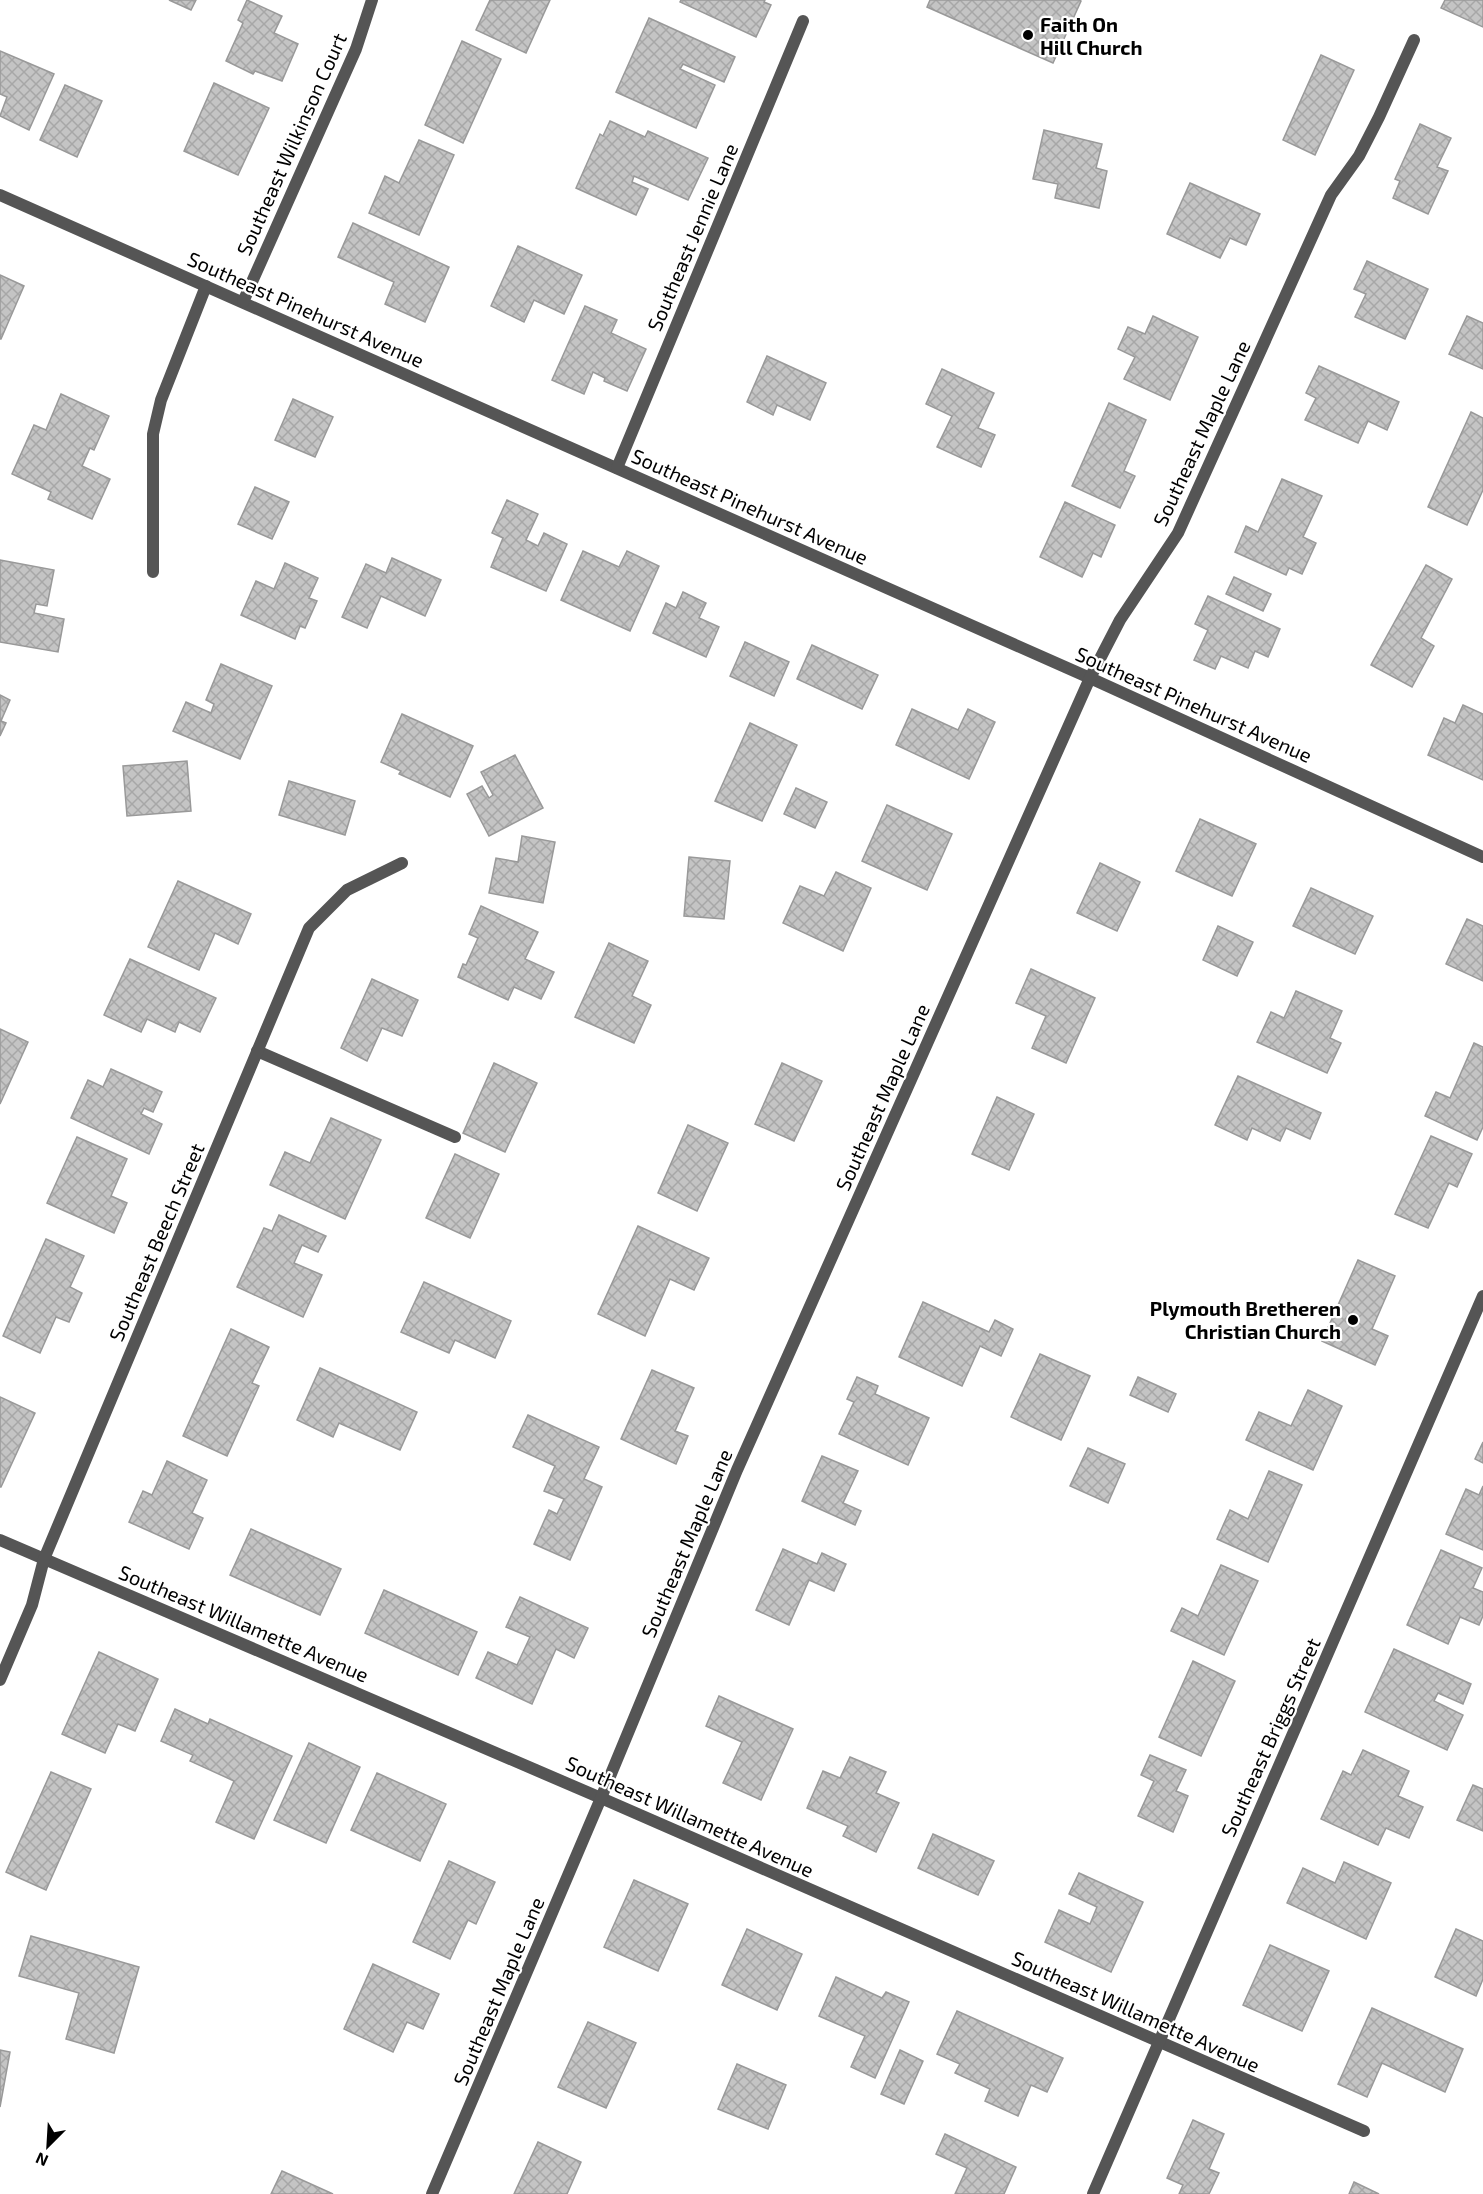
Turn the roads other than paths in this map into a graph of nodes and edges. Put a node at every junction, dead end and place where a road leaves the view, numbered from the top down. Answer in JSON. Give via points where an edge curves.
{"nodes":[{"id":1,"x":372,"y":0,"type":"edge"},
{"id":2,"x":803,"y":21,"type":"dead end"},
{"id":3,"x":1414,"y":40,"type":"dead end"},
{"id":4,"x":0,"y":195,"type":"edge"},
{"id":5,"x":206,"y":286,"type":"junction"},
{"id":6,"x":243,"y":302,"type":"junction"},
{"id":7,"x":617,"y":468,"type":"junction"},
{"id":8,"x":153,"y":572,"type":"dead end"},
{"id":9,"x":1090,"y":678,"type":"junction"},
{"id":10,"x":1483,"y":856,"type":"edge"},
{"id":11,"x":402,"y":863,"type":"dead end"},
{"id":12,"x":257,"y":1051,"type":"junction"},
{"id":13,"x":455,"y":1137,"type":"dead end"},
{"id":14,"x":1483,"y":1296,"type":"edge"},
{"id":15,"x":0,"y":1539,"type":"edge"},
{"id":16,"x":44,"y":1559,"type":"junction"},
{"id":17,"x":0,"y":1680,"type":"edge"},
{"id":18,"x":601,"y":1798,"type":"junction"},
{"id":19,"x":1158,"y":2043,"type":"junction"},
{"id":20,"x":1364,"y":2131,"type":"dead end"},
{"id":21,"x":432,"y":2194,"type":"edge"},
{"id":22,"x":1093,"y":2194,"type":"edge"}],
"edges":[{"from":1,"to":6,"type":"street","name":"Southeast Wilkinson Court","via":[[356,50]]},
{"from":2,"to":7,"type":"street","name":"Southeast Jennie Lane"},
{"from":3,"to":9,"type":"street","name":"Southeast Maple Lane","via":[[1364,146],[1331,195],[1178,533],[1120,620]]},
{"from":4,"to":5,"type":"street","name":"Southeast Pinehurst Avenue"},
{"from":5,"to":6,"type":"street","name":"Southeast Pinehurst Avenue"},
{"from":5,"to":8,"type":"street","via":[[161,400],[153,434]]},
{"from":6,"to":7,"type":"street","name":"Southeast Pinehurst Avenue"},
{"from":7,"to":9,"type":"street","name":"Southeast Pinehurst Avenue"},
{"from":9,"to":10,"type":"street","name":"Southeast Pinehurst Avenue"},
{"from":9,"to":18,"type":"street","name":"Southeast Maple Lane","via":[[737,1470]]},
{"from":11,"to":12,"type":"street","name":"Southeast Beech Street","via":[[347,890],[309,928]]},
{"from":12,"to":13,"type":"street"},
{"from":12,"to":16,"type":"street","name":"Southeast Beech Street"},
{"from":14,"to":19,"type":"street","name":"Southeast Briggs Street"},
{"from":15,"to":16,"type":"street","name":"Southeast Willamette Avenue"},
{"from":16,"to":17,"type":"street","name":"Southeast Beech Street","via":[[32,1605]]},
{"from":16,"to":18,"type":"street","name":"Southeast Willamette Avenue"},
{"from":18,"to":19,"type":"street","name":"Southeast Willamette Avenue"},
{"from":18,"to":21,"type":"street","name":"Southeast Maple Lane"},
{"from":19,"to":20,"type":"street","name":"Southeast Willamette Avenue"},
{"from":19,"to":22,"type":"street","name":"Southeast Briggs Street"}]}
